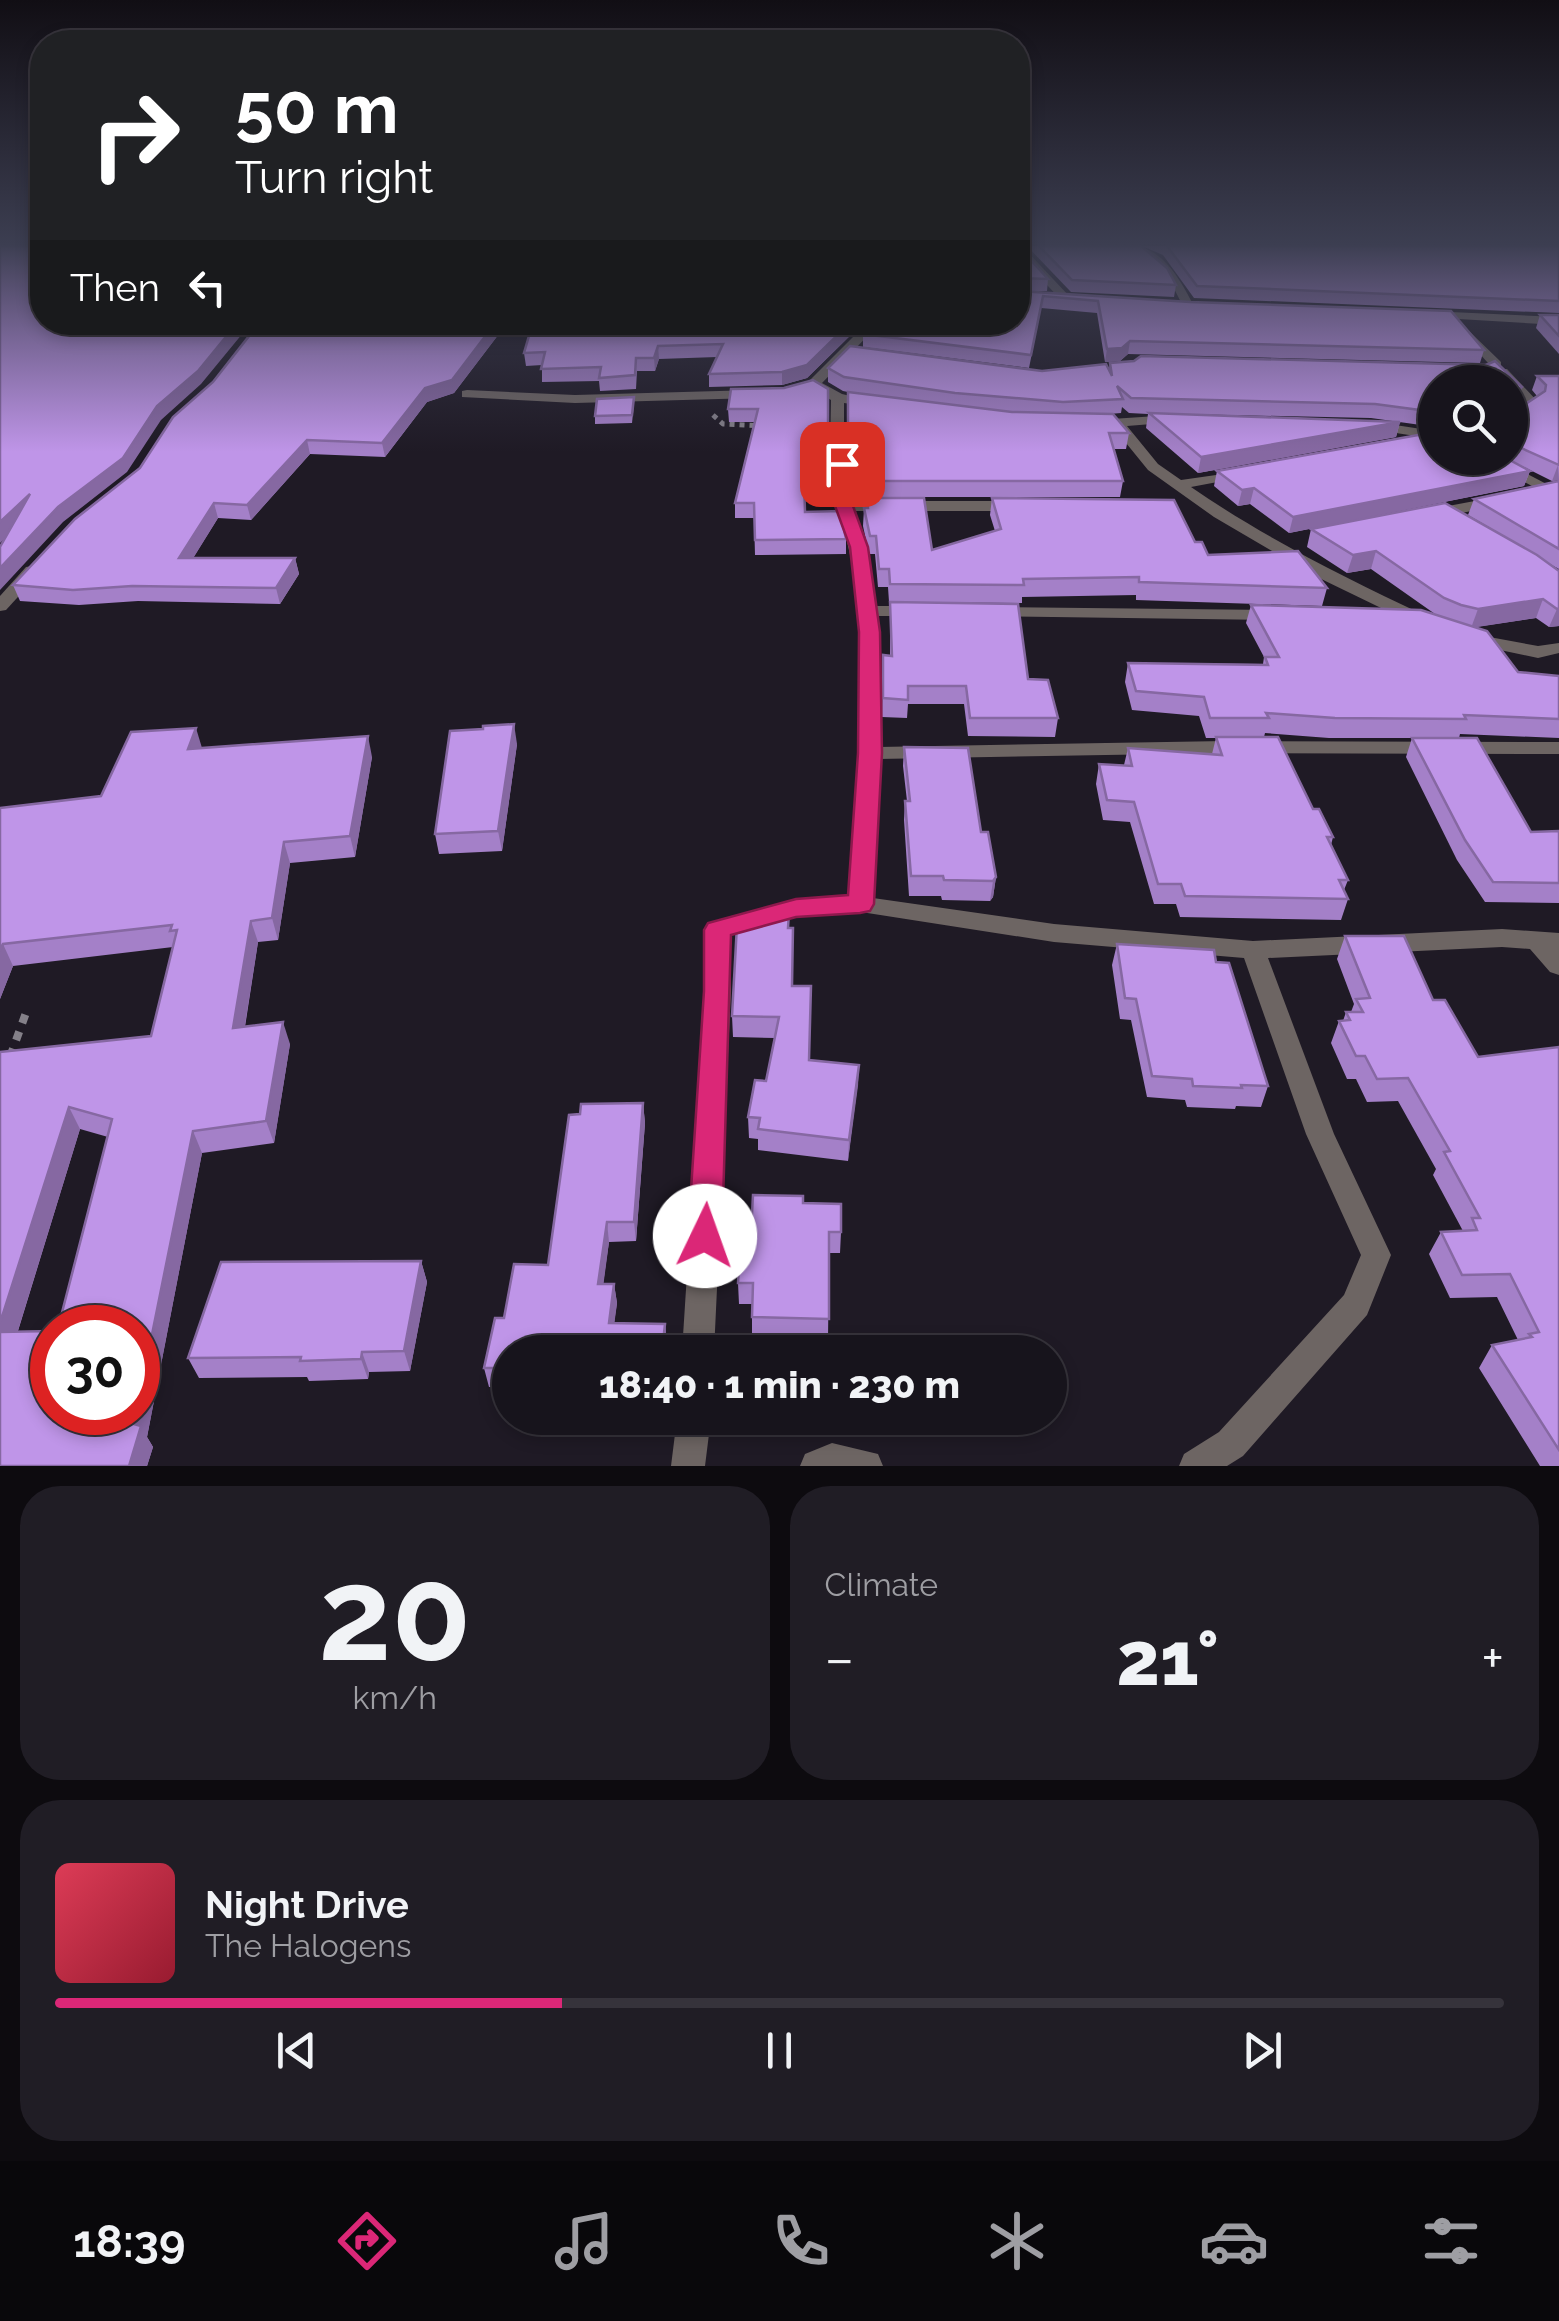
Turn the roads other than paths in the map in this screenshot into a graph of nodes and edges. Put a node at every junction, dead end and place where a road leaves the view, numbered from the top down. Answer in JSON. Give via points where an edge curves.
{"nodes":[{"id":1,"x":1422,"y":314,"type":"edge"},
{"id":2,"x":1452,"y":316,"type":"junction"},
{"id":3,"x":1559,"y":321,"type":"edge"},
{"id":4,"x":863,"y":335,"type":"edge"},
{"id":5,"x":845,"y":352,"type":"junction"},
{"id":6,"x":864,"y":355,"type":"edge"},
{"id":7,"x":1496,"y":365,"type":"edge"},
{"id":8,"x":814,"y":384,"type":"junction"},
{"id":9,"x":784,"y":393,"type":"edge"},
{"id":10,"x":467,"y":394,"type":"dead end"},
{"id":11,"x":767,"y":394,"type":"edge"},
{"id":12,"x":838,"y":398,"type":"junction"},
{"id":13,"x":896,"y":407,"type":"edge"},
{"id":14,"x":1186,"y":419,"type":"edge"},
{"id":15,"x":1117,"y":423,"type":"junction"},
{"id":16,"x":1079,"y":424,"type":"edge"},
{"id":17,"x":1352,"y":427,"type":"edge"},
{"id":18,"x":1418,"y":430,"type":"edge"},
{"id":19,"x":1418,"y":440,"type":"edge"},
{"id":20,"x":1398,"y":445,"type":"edge"},
{"id":21,"x":1251,"y":472,"type":"edge"},
{"id":22,"x":1524,"y":475,"type":"edge"},
{"id":23,"x":1178,"y":485,"type":"junction"},
{"id":24,"x":1554,"y":489,"type":"edge"},
{"id":25,"x":844,"y":506,"type":"junction"},
{"id":26,"x":1036,"y":506,"type":"edge"},
{"id":27,"x":1171,"y":506,"type":"edge"},
{"id":28,"x":1210,"y":506,"type":"junction"},
{"id":29,"x":1443,"y":512,"type":"junction"},
{"id":30,"x":1406,"y":519,"type":"edge"},
{"id":31,"x":1474,"y":528,"type":"edge"},
{"id":32,"x":1296,"y":541,"type":"dead end"},
{"id":33,"x":1278,"y":544,"type":"junction"},
{"id":34,"x":48,"y":554,"type":"edge"},
{"id":35,"x":0,"y":606,"type":"edge"},
{"id":36,"x":868,"y":611,"type":"junction"},
{"id":37,"x":926,"y":612,"type":"edge"},
{"id":38,"x":965,"y":612,"type":"edge"},
{"id":39,"x":1294,"y":615,"type":"edge"},
{"id":40,"x":1371,"y":616,"type":"edge"},
{"id":41,"x":1410,"y":616,"type":"junction"},
{"id":42,"x":1559,"y":648,"type":"edge"},
{"id":43,"x":1559,"y":748,"type":"edge"},
{"id":44,"x":870,"y":753,"type":"junction"},
{"id":45,"x":860,"y":904,"type":"junction"},
{"id":46,"x":1549,"y":942,"type":"edge"},
{"id":47,"x":1253,"y":950,"type":"junction"},
{"id":48,"x":1559,"y":966,"type":"edge"},
{"id":49,"x":699,"y":1335,"type":"edge"},
{"id":50,"x":692,"y":1435,"type":"edge"},
{"id":51,"x":688,"y":1466,"type":"edge"},
{"id":52,"x":817,"y":1466,"type":"edge"},
{"id":53,"x":866,"y":1466,"type":"edge"},
{"id":54,"x":1196,"y":1466,"type":"edge"}],
"edges":[{"from":1,"to":2,"type":"street"},
{"from":2,"to":3,"type":"street"},
{"from":2,"to":7,"type":"street"},
{"from":4,"to":5,"type":"street"},
{"from":5,"to":6,"type":"street"},
{"from":5,"to":8,"type":"street"},
{"from":8,"to":9,"type":"street"},
{"from":8,"to":12,"type":"street"},
{"from":10,"to":11,"type":"street","via":[[582,401]]},
{"from":12,"to":13,"type":"street"},
{"from":12,"to":25,"type":"street","via":[[834,421]]},
{"from":14,"to":15,"type":"street"},
{"from":15,"to":16,"type":"street"},
{"from":15,"to":23,"type":"street","via":[[1153,468]]},
{"from":17,"to":18,"type":"street"},
{"from":19,"to":20,"type":"street"},
{"from":21,"to":23,"type":"street"},
{"from":22,"to":24,"type":"street"},
{"from":23,"to":28,"type":"street"},
{"from":24,"to":29,"type":"street"},
{"from":25,"to":26,"type":"street"},
{"from":25,"to":36,"type":"street","via":[[859,547]]},
{"from":27,"to":28,"type":"street"},
{"from":28,"to":33,"type":"street"},
{"from":29,"to":30,"type":"street"},
{"from":29,"to":31,"type":"street"},
{"from":32,"to":33,"type":"street"},
{"from":33,"to":41,"type":"street"},
{"from":34,"to":35,"type":"street"},
{"from":36,"to":37,"type":"street"},
{"from":36,"to":44,"type":"street"},
{"from":38,"to":39,"type":"street"},
{"from":40,"to":41,"type":"street"},
{"from":41,"to":42,"type":"street","via":[[1538,652]]},
{"from":43,"to":44,"type":"street"},
{"from":44,"to":45,"type":"street"},
{"from":45,"to":47,"type":"street","via":[[1054,932]]},
{"from":45,"to":49,"type":"street","via":[[796,908],[718,930]]},
{"from":46,"to":47,"type":"street","via":[[1502,938]]},
{"from":46,"to":48,"type":"street"},
{"from":47,"to":54,"type":"street","via":[[1320,1134],[1376,1255],[1356,1306],[1231,1444]]},
{"from":50,"to":51,"type":"street"},
{"from":52,"to":53,"type":"street","via":[[832,1460]]}]}
